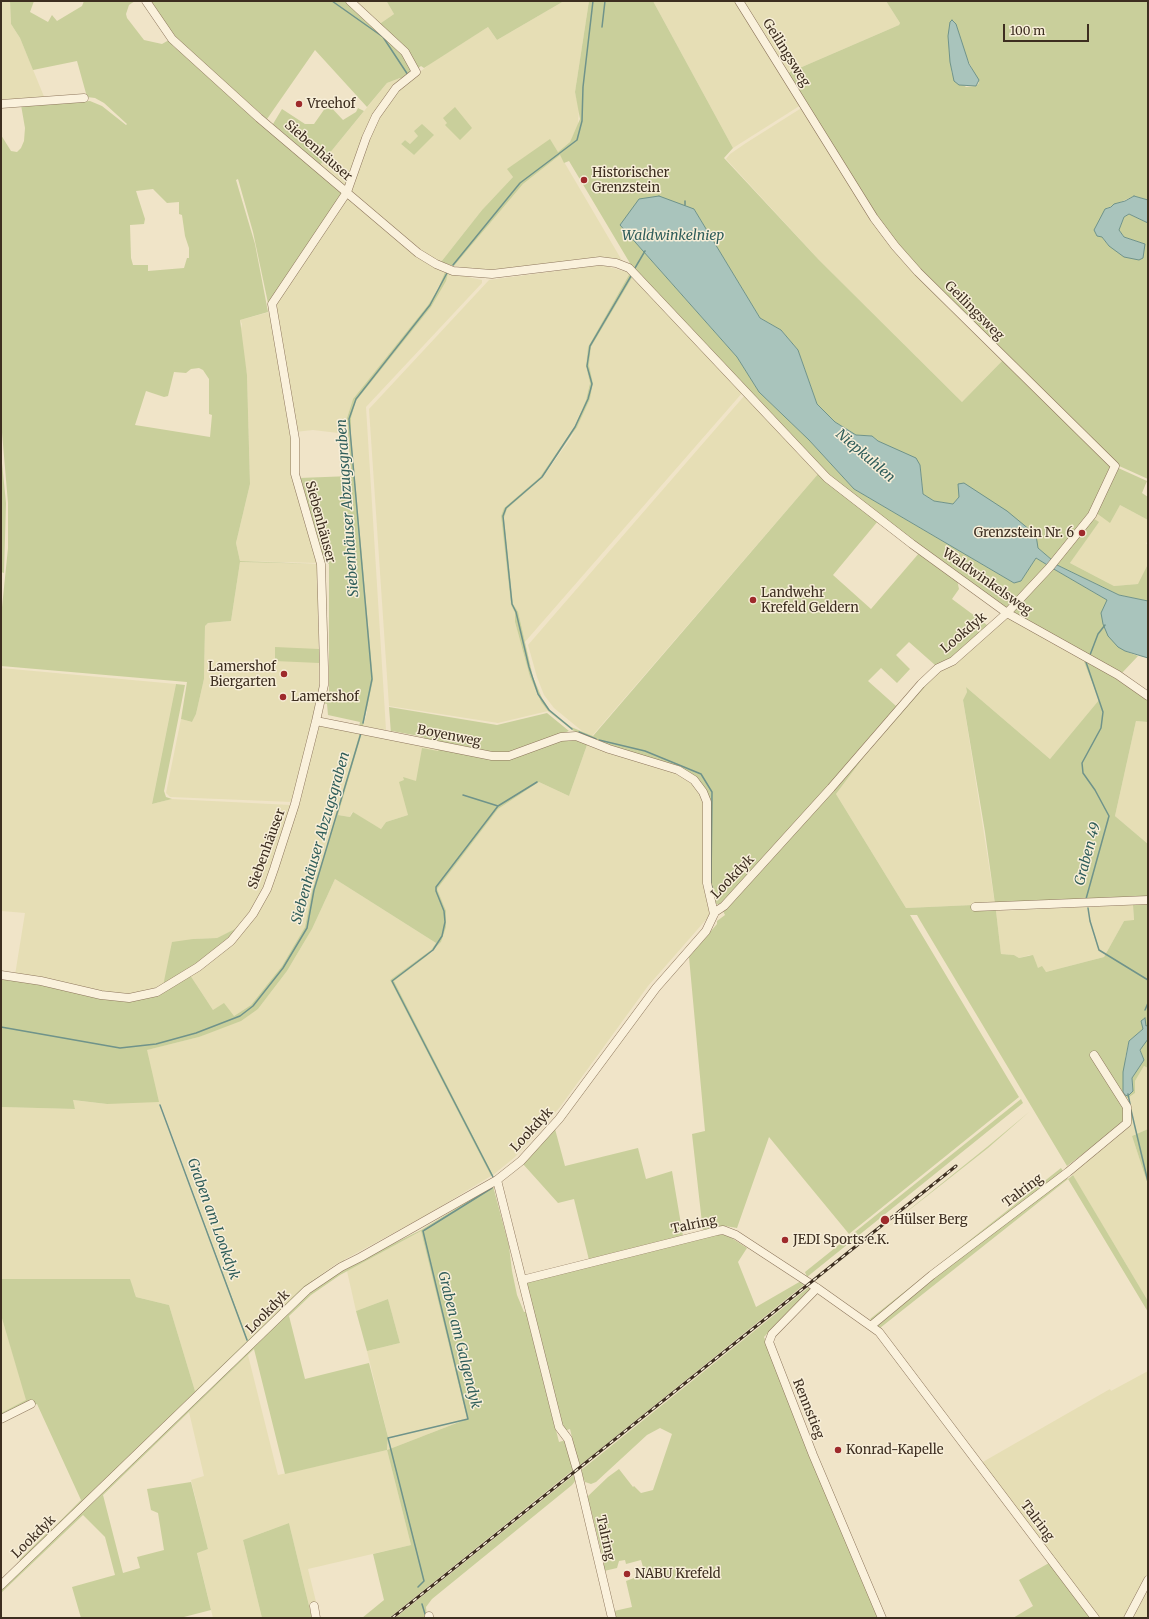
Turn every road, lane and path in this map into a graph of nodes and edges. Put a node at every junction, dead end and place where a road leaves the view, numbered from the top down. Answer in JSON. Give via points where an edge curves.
{"nodes":[{"id":1,"x":146,"y":1,"type":"edge"},
{"id":2,"x":350,"y":1,"type":"edge"},
{"id":3,"x":739,"y":1,"type":"edge"},
{"id":4,"x":84,"y":98,"type":"dead end"},
{"id":5,"x":1,"y":104,"type":"edge"},
{"id":6,"x":347,"y":192,"type":"junction"},
{"id":7,"x":1007,"y":613,"type":"junction"},
{"id":8,"x":1148,"y":696,"type":"edge"},
{"id":9,"x":316,"y":721,"type":"junction"},
{"id":10,"x":1148,"y":900,"type":"edge"},
{"id":11,"x":975,"y":907,"type":"dead end"},
{"id":12,"x":714,"y":914,"type":"junction"},
{"id":13,"x":1,"y":975,"type":"edge"},
{"id":14,"x":1094,"y":1055,"type":"dead end"},
{"id":15,"x":497,"y":1180,"type":"junction"},
{"id":16,"x":522,"y":1280,"type":"junction"},
{"id":17,"x":817,"y":1288,"type":"junction"},
{"id":18,"x":872,"y":1326,"type":"junction"},
{"id":19,"x":31,"y":1404,"type":"dead end"},
{"id":20,"x":1,"y":1418,"type":"edge"},
{"id":21,"x":1148,"y":1580,"type":"edge"},
{"id":22,"x":1,"y":1585,"type":"edge"},
{"id":23,"x":314,"y":1606,"type":"dead end"},
{"id":24,"x":316,"y":1618,"type":"edge"},
{"id":25,"x":612,"y":1618,"type":"edge"},
{"id":26,"x":882,"y":1618,"type":"edge"},
{"id":27,"x":1095,"y":1618,"type":"edge"},
{"id":28,"x":1128,"y":1618,"type":"edge"}],
"edges":[{"from":1,"to":6,"type":"street","name":"Siebenhäuser","via":[[172,39],[259,118]]},
{"from":2,"to":6,"type":"street","via":[[405,52],[416,72],[396,88],[376,116]]},
{"from":3,"to":7,"type":"street","name":"Geilingsweg","via":[[874,218],[895,246],[918,272],[1115,466],[1091,517],[1052,565]]},
{"from":4,"to":5,"type":"street"},
{"from":6,"to":7,"type":"street","name":"Waldwinkelsweg","via":[[418,253],[453,271],[492,274],[600,261],[629,268],[821,473],[912,544]]},
{"from":6,"to":9,"type":"street","name":"Siebenhäuser","via":[[272,304],[295,439],[295,474],[321,564],[324,679]]},
{"from":7,"to":8,"type":"street","name":"Waldwinkelsweg","via":[[1118,675]]},
{"from":7,"to":12,"type":"street","name":"Lookdyk","via":[[953,661],[938,668],[921,684],[831,788]]},
{"from":9,"to":12,"type":"street","name":"Boyenweg","via":[[492,756],[509,756],[561,737],[580,738],[678,770],[699,786],[707,802],[706,883]]},
{"from":9,"to":13,"type":"street","name":"Siebenhäuser","via":[[295,804],[267,889],[253,914],[231,941],[198,967],[163,989],[139,997],[101,995]]},
{"from":10,"to":11,"type":"street"},
{"from":12,"to":15,"type":"street","name":"Lookdyk","via":[[706,931],[656,988],[559,1119],[521,1161]]},
{"from":14,"to":18,"type":"street","name":"Talring","via":[[1127,1107],[1127,1123],[1068,1172],[932,1275]]},
{"from":15,"to":16,"type":"street","name":"Talring"},
{"from":15,"to":22,"type":"street","name":"Lookdyk","via":[[341,1267],[307,1290]]},
{"from":16,"to":17,"type":"street","name":"Talring","via":[[723,1230]]},
{"from":16,"to":25,"type":"street","name":"Talring","via":[[559,1427],[568,1439],[577,1470]]},
{"from":17,"to":18,"type":"street","name":"Talring"},
{"from":17,"to":26,"type":"street","name":"Rennstieg","via":[[772,1334],[769,1342]]},
{"from":18,"to":27,"type":"street","name":"Talring"},
{"from":19,"to":20,"type":"street"},
{"from":21,"to":28,"type":"street"},
{"from":23,"to":24,"type":"street"}]}
